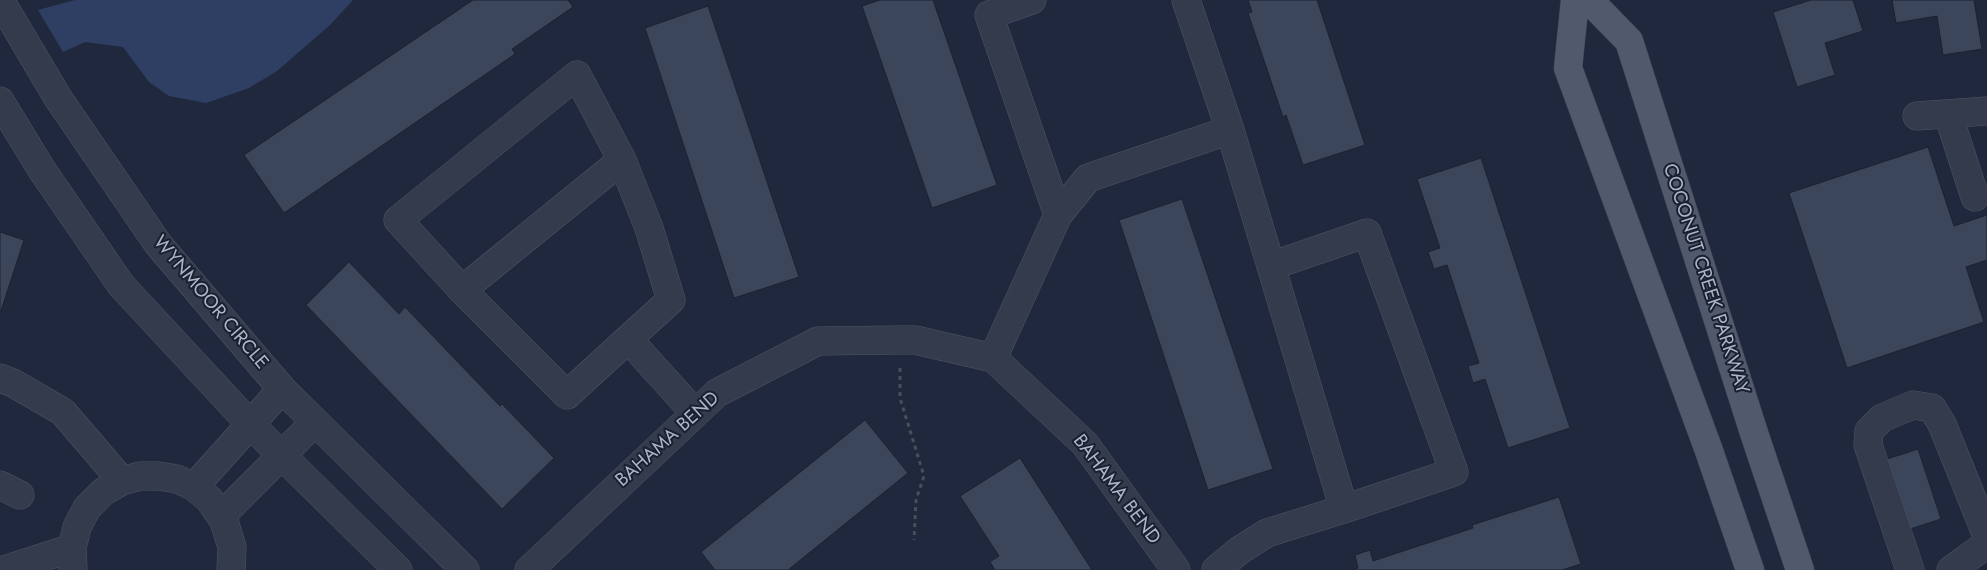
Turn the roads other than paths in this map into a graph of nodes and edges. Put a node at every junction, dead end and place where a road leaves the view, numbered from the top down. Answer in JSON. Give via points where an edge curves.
{"nodes":[{"id":1,"x":0,"y":0,"type":"edge"},
{"id":2,"x":1032,"y":0,"type":"edge"},
{"id":3,"x":1186,"y":0,"type":"edge"},
{"id":4,"x":1576,"y":0,"type":"edge"},
{"id":5,"x":1589,"y":0,"type":"edge"},
{"id":6,"x":0,"y":101,"type":"edge"},
{"id":7,"x":1987,"y":111,"type":"edge"},
{"id":8,"x":1948,"y":114,"type":"junction"},
{"id":9,"x":1917,"y":116,"type":"dead end"},
{"id":10,"x":1230,"y":130,"type":"junction"},
{"id":11,"x":622,"y":160,"type":"junction"},
{"id":12,"x":1975,"y":197,"type":"dead end"},
{"id":13,"x":1058,"y":215,"type":"junction"},
{"id":14,"x":1271,"y":266,"type":"junction"},
{"id":15,"x":462,"y":290,"type":"junction"},
{"id":16,"x":628,"y":339,"type":"junction"},
{"id":17,"x":993,"y":358,"type":"junction"},
{"id":18,"x":0,"y":378,"type":"edge"},
{"id":19,"x":282,"y":389,"type":"junction"},
{"id":20,"x":695,"y":413,"type":"junction"},
{"id":21,"x":315,"y":422,"type":"junction"},
{"id":22,"x":251,"y":425,"type":"junction"},
{"id":23,"x":282,"y":455,"type":"junction"},
{"id":24,"x":122,"y":481,"type":"junction"},
{"id":25,"x":194,"y":487,"type":"junction"},
{"id":26,"x":1344,"y":509,"type":"junction"},
{"id":27,"x":221,"y":516,"type":"junction"},
{"id":28,"x":1987,"y":536,"type":"edge"},
{"id":29,"x":1987,"y":544,"type":"edge"},
{"id":30,"x":72,"y":559,"type":"edge"},
{"id":31,"x":4,"y":570,"type":"edge"},
{"id":32,"x":231,"y":570,"type":"edge"},
{"id":33,"x":398,"y":570,"type":"edge"},
{"id":34,"x":464,"y":570,"type":"edge"},
{"id":35,"x":529,"y":570,"type":"edge"},
{"id":36,"x":1176,"y":570,"type":"edge"},
{"id":37,"x":1216,"y":570,"type":"edge"},
{"id":38,"x":1750,"y":570,"type":"edge"},
{"id":39,"x":1800,"y":570,"type":"edge"},
{"id":40,"x":1910,"y":570,"type":"edge"},
{"id":41,"x":1952,"y":570,"type":"edge"}],
"edges":[{"from":1,"to":19,"type":"street","name":"WYNMOOR CIRCLE","via":[[58,98],[158,244]]},
{"from":2,"to":13,"type":"street","via":[[989,15]]},
{"from":3,"to":10,"type":"street"},
{"from":4,"to":38,"type":"main road","via":[[1568,68]]},
{"from":5,"to":39,"type":"main road","name":"COCONUT CREEK PARKWAY","via":[[1629,41]]},
{"from":6,"to":22,"type":"street","via":[[42,170],[121,285]]},
{"from":7,"to":8,"type":"street"},
{"from":8,"to":9,"type":"street"},
{"from":8,"to":12,"type":"street"},
{"from":10,"to":13,"type":"street","via":[[1088,178]]},
{"from":10,"to":14,"type":"street"},
{"from":11,"to":15,"type":"street"},
{"from":11,"to":15,"type":"street","via":[[577,75],[398,220]]},
{"from":11,"to":16,"type":"street","via":[[649,228],[671,300]]},
{"from":13,"to":17,"type":"street"},
{"from":14,"to":26,"type":"street"},
{"from":14,"to":26,"type":"street","via":[[1367,234],[1454,472]]},
{"from":15,"to":16,"type":"street","via":[[567,395]]},
{"from":16,"to":20,"type":"street"},
{"from":17,"to":20,"type":"street","name":"BAHAMA BEND","via":[[915,340],[818,341],[717,393]]},
{"from":17,"to":36,"type":"street","name":"BAHAMA BEND","via":[[1086,444]]},
{"from":18,"to":24,"type":"street","via":[[63,412]]},
{"from":19,"to":21,"type":"street","name":"WYNMOOR CIRCLE"},
{"from":19,"to":22,"type":"street"},
{"from":20,"to":35,"type":"street","name":"BAHAMA BEND"},
{"from":21,"to":23,"type":"street"},
{"from":21,"to":34,"type":"street","name":"WYNMOOR CIRCLE"},
{"from":22,"to":23,"type":"street"},
{"from":22,"to":25,"type":"street"},
{"from":23,"to":27,"type":"street"},
{"from":23,"to":33,"type":"street"},
{"from":24,"to":25,"type":"street","via":[[140,476],[159,476],[177,479]]},
{"from":24,"to":30,"type":"street","via":[[103,492],[87,508],[77,527]]},
{"from":25,"to":27,"type":"street","via":[[209,499]]},
{"from":26,"to":37,"type":"street","via":[[1267,533]]},
{"from":27,"to":32,"type":"street","via":[[232,547]]},
{"from":28,"to":40,"type":"street","via":[[1942,424],[1932,408],[1913,405],[1882,418],[1869,431],[1868,445]]},
{"from":29,"to":41,"type":"street"},
{"from":30,"to":31,"type":"street"}]}
